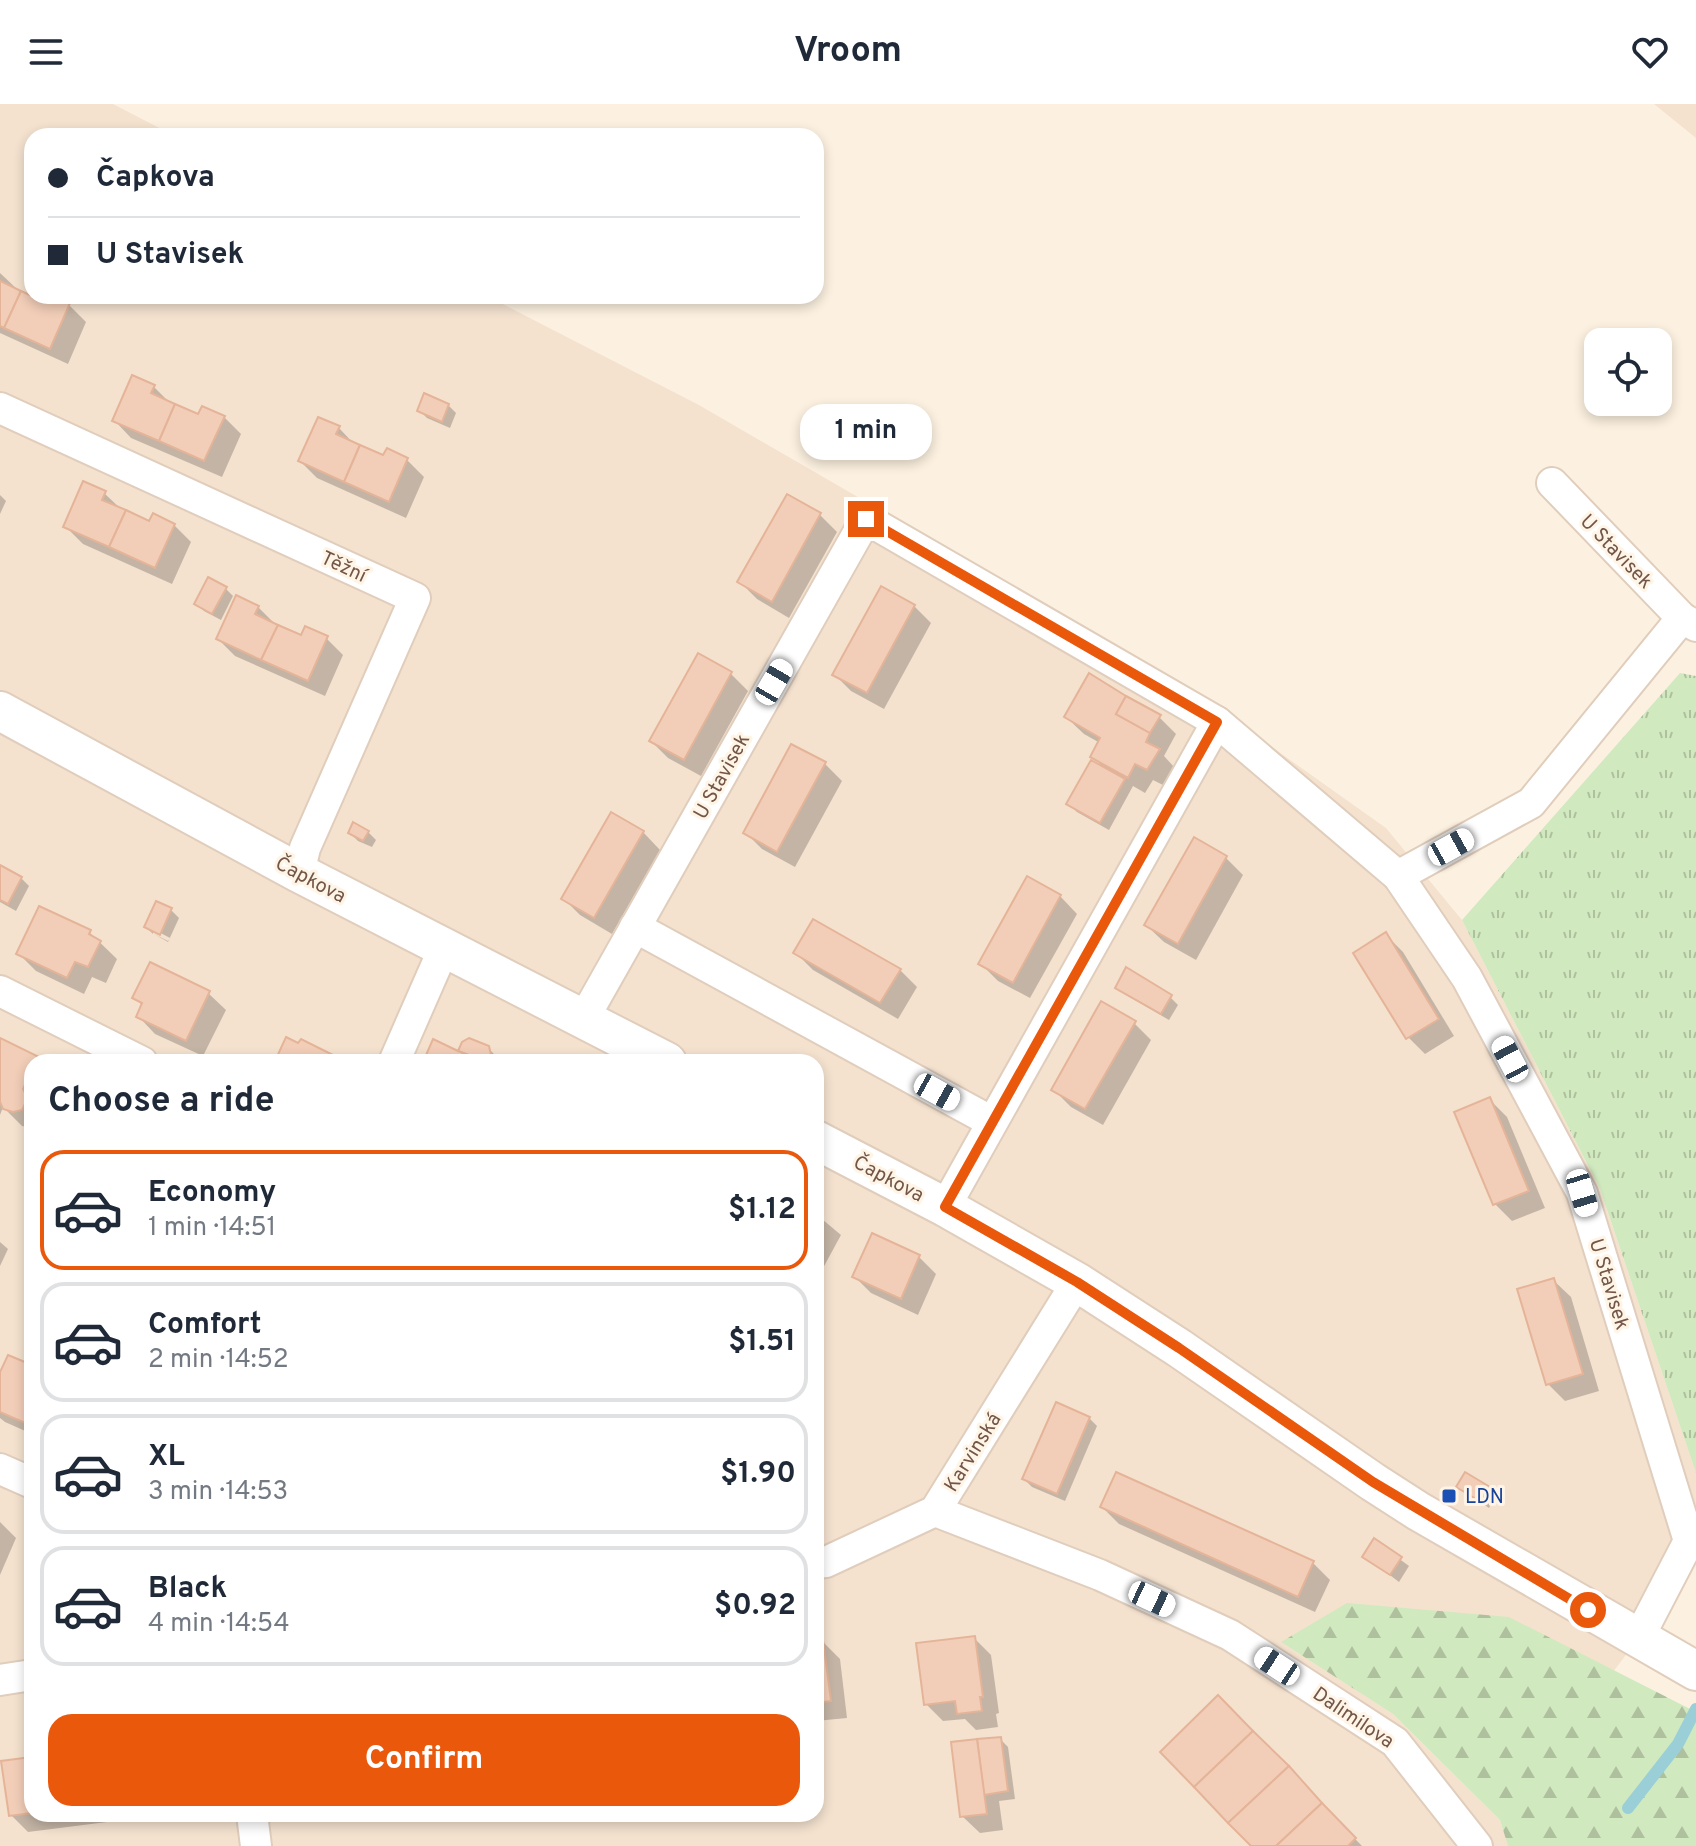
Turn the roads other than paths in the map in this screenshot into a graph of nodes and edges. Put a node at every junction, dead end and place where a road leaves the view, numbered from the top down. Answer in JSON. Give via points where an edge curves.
{"nodes":[{"id":1,"x":0,"y":408,"type":"edge"},
{"id":2,"x":1552,"y":483,"type":"dead end"},
{"id":3,"x":1689,"y":622,"type":"edge"},
{"id":4,"x":0,"y":711,"type":"edge"},
{"id":5,"x":1217,"y":722,"type":"junction"},
{"id":6,"x":299,"y":873,"type":"junction"},
{"id":7,"x":1398,"y":876,"type":"junction"},
{"id":8,"x":635,"y":927,"type":"junction"},
{"id":9,"x":444,"y":948,"type":"junction"},
{"id":10,"x":0,"y":991,"type":"edge"},
{"id":11,"x":584,"y":1018,"type":"junction"},
{"id":12,"x":126,"y":1054,"type":"edge"},
{"id":13,"x":398,"y":1054,"type":"edge"},
{"id":14,"x":652,"y":1054,"type":"edge"},
{"id":15,"x":992,"y":1122,"type":"junction"},
{"id":16,"x":824,"y":1144,"type":"edge"},
{"id":17,"x":945,"y":1207,"type":"junction"},
{"id":18,"x":1077,"y":1282,"type":"junction"},
{"id":19,"x":0,"y":1469,"type":"edge"},
{"id":20,"x":24,"y":1480,"type":"edge"},
{"id":21,"x":935,"y":1511,"type":"junction"},
{"id":22,"x":1692,"y":1541,"type":"edge"},
{"id":23,"x":824,"y":1562,"type":"edge"},
{"id":24,"x":1638,"y":1639,"type":"junction"},
{"id":25,"x":1696,"y":1671,"type":"edge"},
{"id":26,"x":24,"y":1676,"type":"edge"},
{"id":27,"x":0,"y":1680,"type":"edge"},
{"id":28,"x":253,"y":1822,"type":"edge"},
{"id":29,"x":256,"y":1846,"type":"edge"},
{"id":30,"x":1477,"y":1846,"type":"edge"}],
"edges":[{"from":1,"to":6,"type":"street","name":"Těžní","via":[[415,598],[305,848]]},
{"from":2,"to":3,"type":"street","name":"U Stavisek"},
{"from":3,"to":7,"type":"street","name":"U Stavisek","via":[[1531,803]]},
{"from":4,"to":6,"type":"street","name":"Čapkova"},
{"from":5,"to":7,"type":"street","name":"U Stavisek"},
{"from":5,"to":8,"type":"street","name":"U Stavisek","via":[[866,519]]},
{"from":5,"to":15,"type":"street"},
{"from":6,"to":9,"type":"street","name":"Čapkova"},
{"from":7,"to":22,"type":"street","name":"U Stavisek","via":[[1467,978],[1582,1193]]},
{"from":8,"to":11,"type":"street","name":"U Stavisek"},
{"from":8,"to":15,"type":"street"},
{"from":9,"to":11,"type":"street","name":"Čapkova"},
{"from":9,"to":13,"type":"street"},
{"from":10,"to":12,"type":"street"},
{"from":11,"to":14,"type":"street","name":"Čapkova"},
{"from":15,"to":17,"type":"street"},
{"from":16,"to":17,"type":"street","name":"Čapkova"},
{"from":17,"to":18,"type":"street","name":"Čapkova"},
{"from":18,"to":21,"type":"street","name":"Karvinská"},
{"from":18,"to":24,"type":"street","name":"Čapkova","via":[[1373,1482]]},
{"from":19,"to":20,"type":"street"},
{"from":21,"to":23,"type":"street","name":"Karvinská"},
{"from":21,"to":30,"type":"street","name":"Dalimilova","via":[[1100,1575],[1230,1635],[1395,1742]]},
{"from":22,"to":24,"type":"street","name":"U Stavisek"},
{"from":24,"to":25,"type":"street","name":"Čapkova"},
{"from":26,"to":27,"type":"street"},
{"from":28,"to":29,"type":"street"}]}
